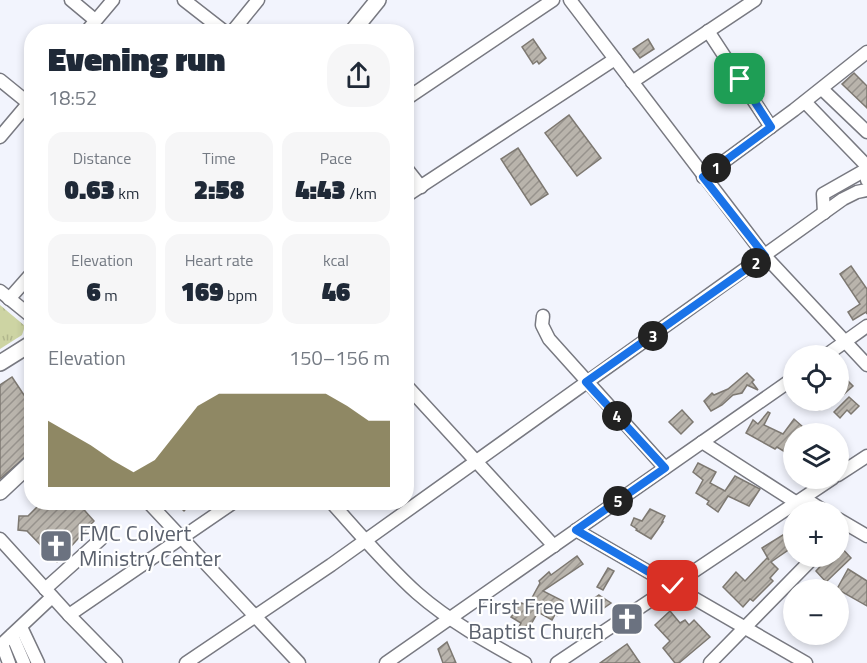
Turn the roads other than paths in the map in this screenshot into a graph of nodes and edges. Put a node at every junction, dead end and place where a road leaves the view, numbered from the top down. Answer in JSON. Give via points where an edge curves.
{"nodes":[{"id":1,"x":71,"y":0,"type":"edge"},
{"id":2,"x":113,"y":0,"type":"edge"},
{"id":3,"x":184,"y":0,"type":"edge"},
{"id":4,"x":258,"y":0,"type":"edge"},
{"id":5,"x":378,"y":0,"type":"edge"},
{"id":6,"x":553,"y":0,"type":"edge"},
{"id":7,"x":570,"y":0,"type":"edge"},
{"id":8,"x":754,"y":0,"type":"edge"},
{"id":9,"x":95,"y":20,"type":"junction"},
{"id":10,"x":92,"y":24,"type":"edge"},
{"id":11,"x":215,"y":24,"type":"edge"},
{"id":12,"x":238,"y":24,"type":"edge"},
{"id":13,"x":358,"y":24,"type":"edge"},
{"id":14,"x":708,"y":31,"type":"junction"},
{"id":15,"x":867,"y":52,"type":"edge"},
{"id":16,"x":615,"y":59,"type":"junction"},
{"id":17,"x":0,"y":80,"type":"edge"},
{"id":18,"x":632,"y":82,"type":"junction"},
{"id":19,"x":822,"y":89,"type":"junction"},
{"id":20,"x":414,"y":94,"type":"edge"},
{"id":21,"x":24,"y":98,"type":"edge"},
{"id":22,"x":805,"y":102,"type":"junction"},
{"id":23,"x":24,"y":110,"type":"edge"},
{"id":24,"x":771,"y":127,"type":"junction"},
{"id":25,"x":867,"y":132,"type":"edge"},
{"id":26,"x":0,"y":137,"type":"edge"},
{"id":27,"x":867,"y":173,"type":"edge"},
{"id":28,"x":703,"y":177,"type":"junction"},
{"id":29,"x":414,"y":178,"type":"edge"},
{"id":30,"x":421,"y":187,"type":"junction"},
{"id":31,"x":867,"y":190,"type":"edge"},
{"id":32,"x":414,"y":191,"type":"edge"},
{"id":33,"x":824,"y":213,"type":"junction"},
{"id":34,"x":765,"y":256,"type":"junction"},
{"id":35,"x":24,"y":280,"type":"edge"},
{"id":36,"x":5,"y":295,"type":"edge"},
{"id":37,"x":24,"y":310,"type":"edge"},
{"id":38,"x":543,"y":316,"type":"dead end"},
{"id":39,"x":867,"y":326,"type":"edge"},
{"id":40,"x":845,"y":342,"type":"junction"},
{"id":41,"x":841,"y":345,"type":"edge"},
{"id":42,"x":24,"y":348,"type":"edge"},
{"id":43,"x":0,"y":363,"type":"edge"},
{"id":44,"x":867,"y":365,"type":"edge"},
{"id":45,"x":586,"y":382,"type":"junction"},
{"id":46,"x":783,"y":386,"type":"edge"},
{"id":47,"x":414,"y":394,"type":"edge"},
{"id":48,"x":702,"y":442,"type":"junction"},
{"id":49,"x":867,"y":456,"type":"edge"},
{"id":50,"x":476,"y":461,"type":"junction"},
{"id":51,"x":665,"y":468,"type":"junction"},
{"id":52,"x":849,"y":468,"type":"edge"},
{"id":53,"x":24,"y":470,"type":"edge"},
{"id":54,"x":818,"y":489,"type":"edge"},
{"id":55,"x":0,"y":492,"type":"edge"},
{"id":56,"x":801,"y":501,"type":"joint"},
{"id":57,"x":414,"y":506,"type":"edge"},
{"id":58,"x":156,"y":510,"type":"edge"},
{"id":59,"x":222,"y":510,"type":"edge"},
{"id":60,"x":338,"y":510,"type":"edge"},
{"id":61,"x":408,"y":510,"type":"edge"},
{"id":62,"x":783,"y":513,"type":"edge"},
{"id":63,"x":849,"y":528,"type":"edge"},
{"id":64,"x":576,"y":530,"type":"junction"},
{"id":65,"x":867,"y":536,"type":"edge"},
{"id":66,"x":182,"y":538,"type":"junction"},
{"id":67,"x":0,"y":539,"type":"edge"},
{"id":68,"x":101,"y":539,"type":"dead end"},
{"id":69,"x":365,"y":541,"type":"junction"},
{"id":70,"x":554,"y":546,"type":"junction"},
{"id":71,"x":804,"y":567,"type":"edge"},
{"id":72,"x":673,"y":586,"type":"junction"},
{"id":73,"x":49,"y":593,"type":"junction"},
{"id":74,"x":69,"y":615,"type":"junction"},
{"id":75,"x":255,"y":616,"type":"junction"},
{"id":76,"x":450,"y":619,"type":"junction"},
{"id":77,"x":745,"y":627,"type":"junction"},
{"id":78,"x":15,"y":633,"type":"junction"},
{"id":79,"x":9,"y":663,"type":"edge"},
{"id":80,"x":17,"y":663,"type":"edge"},
{"id":81,"x":24,"y":663,"type":"edge"},
{"id":82,"x":31,"y":663,"type":"edge"},
{"id":83,"x":38,"y":663,"type":"edge"},
{"id":84,"x":116,"y":663,"type":"edge"},
{"id":85,"x":186,"y":663,"type":"edge"},
{"id":86,"x":299,"y":663,"type":"edge"},
{"id":87,"x":386,"y":663,"type":"edge"},
{"id":88,"x":525,"y":663,"type":"edge"},
{"id":89,"x":557,"y":663,"type":"edge"},
{"id":90,"x":710,"y":663,"type":"edge"},
{"id":91,"x":806,"y":663,"type":"edge"}],
"edges":[{"from":1,"to":9,"type":"street"},
{"from":2,"to":9,"type":"street"},
{"from":3,"to":11,"type":"street"},
{"from":4,"to":12,"type":"street"},
{"from":5,"to":13,"type":"main road"},
{"from":6,"to":20,"type":"street"},
{"from":7,"to":16,"type":"street"},
{"from":8,"to":14,"type":"street"},
{"from":9,"to":10,"type":"street"},
{"from":14,"to":18,"type":"street"},
{"from":14,"to":24,"type":"street"},
{"from":15,"to":19,"type":"street"},
{"from":16,"to":18,"type":"street"},
{"from":16,"to":30,"type":"street"},
{"from":17,"to":21,"type":"street"},
{"from":18,"to":28,"type":"street"},
{"from":19,"to":22,"type":"street"},
{"from":19,"to":25,"type":"street"},
{"from":22,"to":24,"type":"street"},
{"from":22,"to":27,"type":"street","via":[[865,164]]},
{"from":23,"to":26,"type":"street"},
{"from":24,"to":28,"type":"street"},
{"from":27,"to":33,"type":"street","via":[[823,194]]},
{"from":28,"to":34,"type":"street"},
{"from":29,"to":30,"type":"street"},
{"from":30,"to":32,"type":"street"},
{"from":31,"to":33,"type":"street"},
{"from":33,"to":34,"type":"street"},
{"from":34,"to":40,"type":"street"},
{"from":34,"to":45,"type":"street"},
{"from":35,"to":36,"type":"street"},
{"from":36,"to":37,"type":"street"},
{"from":38,"to":45,"type":"street","via":[[542,325],[549,339]]},
{"from":39,"to":40,"type":"street"},
{"from":40,"to":41,"type":"street"},
{"from":40,"to":44,"type":"street"},
{"from":42,"to":43,"type":"main road"},
{"from":45,"to":50,"type":"street"},
{"from":45,"to":51,"type":"street"},
{"from":46,"to":48,"type":"street"},
{"from":47,"to":50,"type":"street"},
{"from":48,"to":51,"type":"street"},
{"from":48,"to":56,"type":"street"},
{"from":49,"to":52,"type":"street"},
{"from":50,"to":57,"type":"street"},
{"from":50,"to":70,"type":"street"},
{"from":51,"to":64,"type":"street"},
{"from":53,"to":55,"type":"main road"},
{"from":54,"to":56,"type":"street"},
{"from":58,"to":66,"type":"street"},
{"from":59,"to":66,"type":"street"},
{"from":60,"to":69,"type":"street"},
{"from":61,"to":69,"type":"street"},
{"from":62,"to":72,"type":"street"},
{"from":63,"to":65,"type":"street"},
{"from":64,"to":70,"type":"street"},
{"from":64,"to":72,"type":"street"},
{"from":66,"to":74,"type":"street"},
{"from":66,"to":75,"type":"street"},
{"from":67,"to":73,"type":"street"},
{"from":68,"to":73,"type":"street"},
{"from":69,"to":75,"type":"street"},
{"from":69,"to":76,"type":"street","via":[[417,593]]},
{"from":70,"to":76,"type":"street"},
{"from":71,"to":77,"type":"street"},
{"from":72,"to":77,"type":"street"},
{"from":72,"to":89,"type":"street"},
{"from":73,"to":74,"type":"street"},
{"from":73,"to":78,"type":"street"},
{"from":74,"to":84,"type":"street"},
{"from":75,"to":85,"type":"street"},
{"from":75,"to":86,"type":"street"},
{"from":76,"to":87,"type":"street"},
{"from":76,"to":88,"type":"street"},
{"from":77,"to":90,"type":"street"},
{"from":77,"to":91,"type":"street"},
{"from":78,"to":79,"type":"street","via":[[2,644]]},
{"from":78,"to":80,"type":"street"},
{"from":78,"to":81,"type":"street"},
{"from":78,"to":82,"type":"street"},
{"from":78,"to":83,"type":"street"}]}
